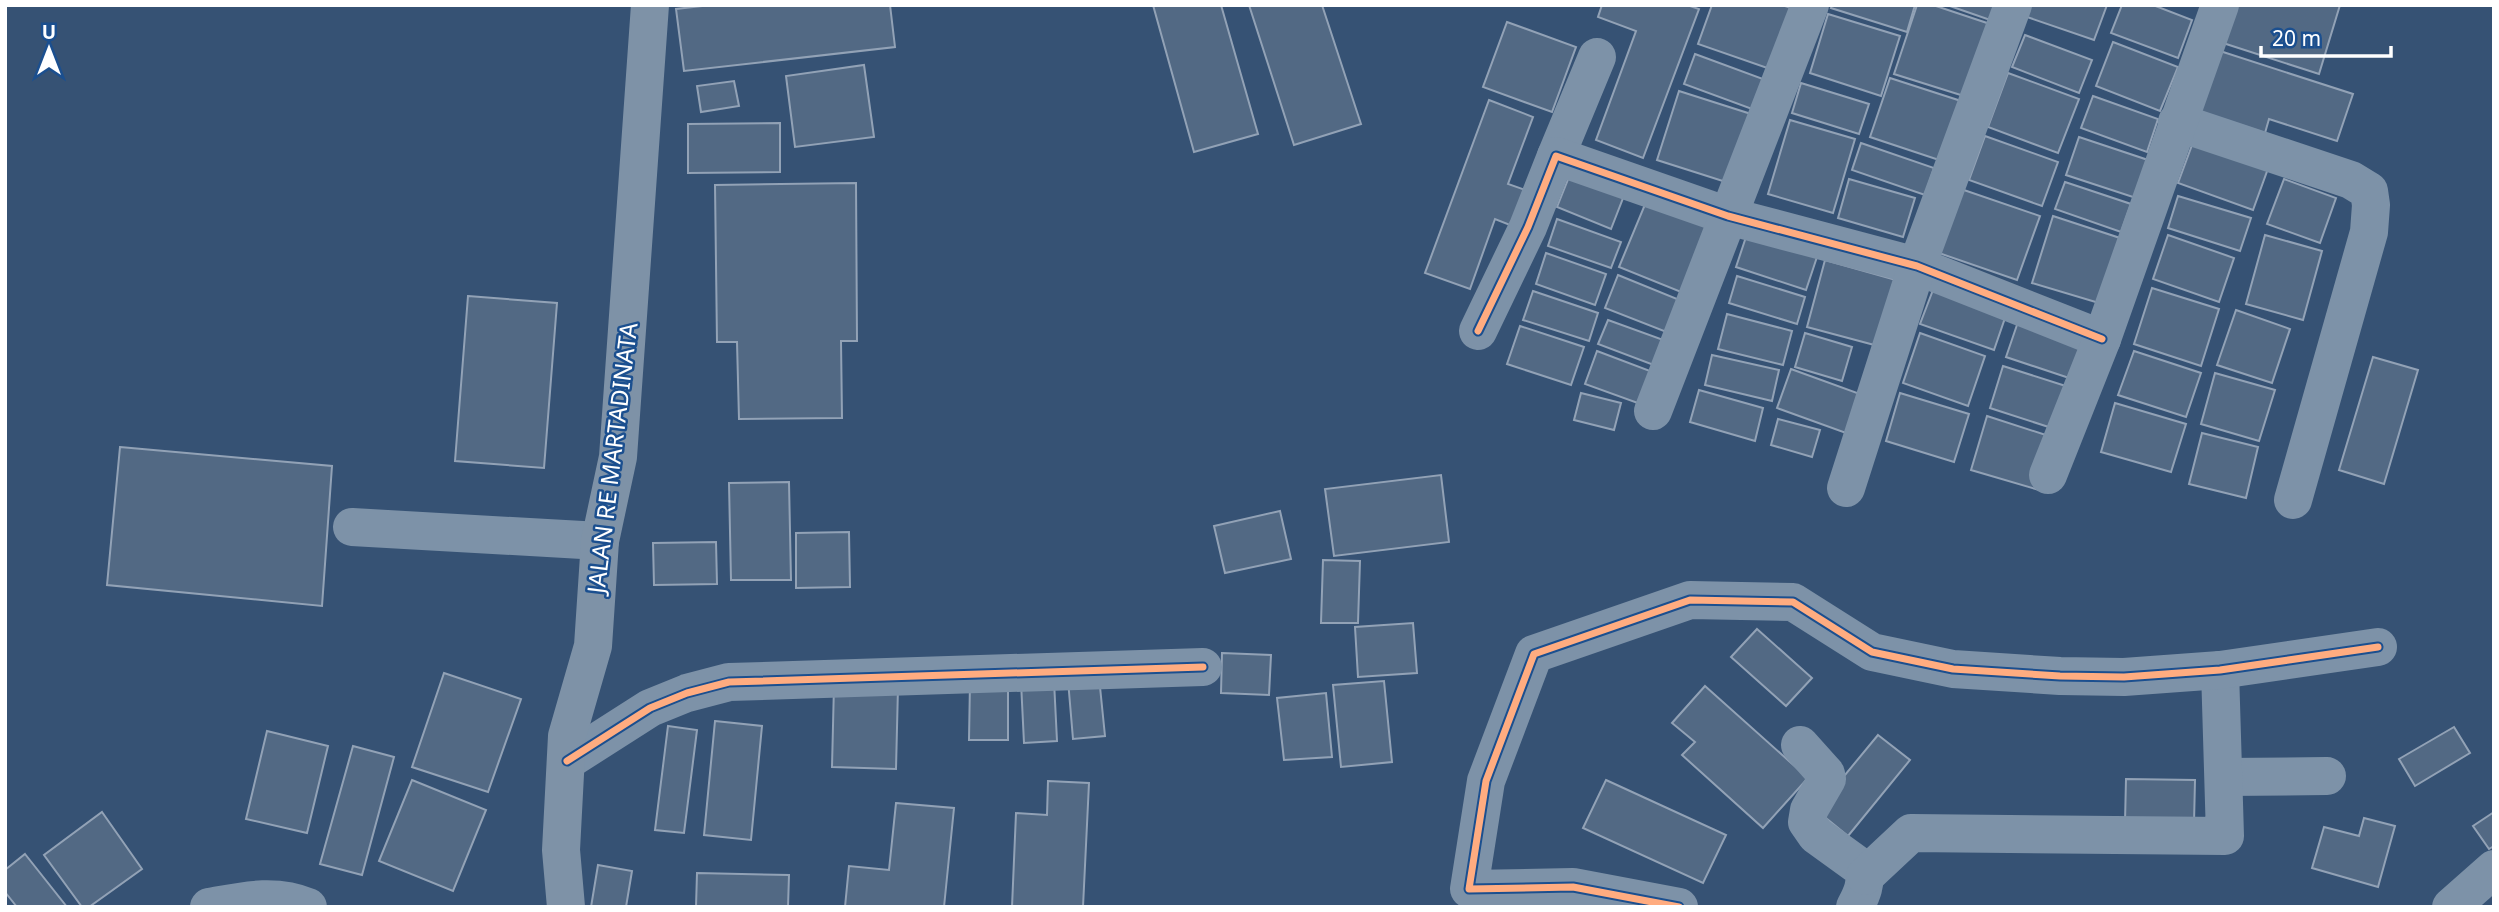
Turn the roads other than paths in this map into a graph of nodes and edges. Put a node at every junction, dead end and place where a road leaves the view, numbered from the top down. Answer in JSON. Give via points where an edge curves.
{"nodes":[{"id":1,"x":650,"y":5,"type":"edge"},
{"id":2,"x":1810,"y":5,"type":"edge"},
{"id":3,"x":2012,"y":5,"type":"edge"},
{"id":4,"x":2220,"y":5,"type":"edge"},
{"id":5,"x":1597,"y":57,"type":"dead end"},
{"id":6,"x":2177,"y":122,"type":"junction"},
{"id":7,"x":1556,"y":156,"type":"junction"},
{"id":8,"x":1728,"y":216,"type":"junction"},
{"id":9,"x":1917,"y":266,"type":"junction"},
{"id":10,"x":1478,"y":331,"type":"dead end"},
{"id":11,"x":2102,"y":340,"type":"junction"},
{"id":12,"x":1653,"y":411,"type":"dead end"},
{"id":13,"x":2048,"y":475,"type":"dead end"},
{"id":14,"x":1846,"y":488,"type":"dead end"},
{"id":15,"x":2293,"y":500,"type":"dead end"},
{"id":16,"x":352,"y":527,"type":"dead end"},
{"id":17,"x":600,"y":541,"type":"junction"},
{"id":18,"x":2378,"y":647,"type":"dead end"},
{"id":19,"x":1203,"y":667,"type":"dead end"},
{"id":20,"x":2220,"y":670,"type":"junction"},
{"id":21,"x":1800,"y":745,"type":"dead end"},
{"id":22,"x":567,"y":749,"type":"junction"},
{"id":23,"x":2327,"y":776,"type":"dead end"},
{"id":24,"x":2224,"y":777,"type":"junction"},
{"id":25,"x":2494,"y":869,"type":"edge"},
{"id":26,"x":1860,"y":891,"type":"edge"},
{"id":27,"x":209,"y":907,"type":"edge"},
{"id":28,"x":308,"y":907,"type":"edge"},
{"id":29,"x":566,"y":907,"type":"edge"},
{"id":30,"x":1679,"y":907,"type":"edge"},
{"id":31,"x":2451,"y":907,"type":"edge"}],
"edges":[{"from":1,"to":17,"type":"highway","name":"JALAN RE MARTADINATA","via":[[622,419]]},
{"from":2,"to":8,"type":"street"},
{"from":3,"to":9,"type":"street"},
{"from":4,"to":6,"type":"street"},
{"from":5,"to":7,"type":"street"},
{"from":6,"to":11,"type":"street"},
{"from":6,"to":15,"type":"street","via":[[2351,180],[2369,191],[2369,232]]},
{"from":7,"to":8,"type":"street"},
{"from":7,"to":10,"type":"street"},
{"from":8,"to":9,"type":"street"},
{"from":8,"to":12,"type":"street"},
{"from":9,"to":11,"type":"street"},
{"from":9,"to":14,"type":"street"},
{"from":11,"to":13,"type":"street"},
{"from":16,"to":17,"type":"street"},
{"from":17,"to":22,"type":"highway","name":"JALAN RE MARTADINATA","via":[[593,646]]},
{"from":18,"to":20,"type":"street"},
{"from":19,"to":22,"type":"street","via":[[729,682],[687,692]]},
{"from":20,"to":24,"type":"street"},
{"from":20,"to":30,"type":"street","via":[[2124,677],[1954,669],[1872,652],[1793,602],[1690,600],[1534,654],[1486,781],[1469,889],[1573,887]]},
{"from":21,"to":26,"type":"street","via":[[1827,779],[1807,822],[1816,835],[1863,869]]},
{"from":22,"to":29,"type":"highway","name":"JALAN RE MARTADINATA","via":[[561,850]]},
{"from":23,"to":24,"type":"street"},
{"from":24,"to":26,"type":"street","via":[[2225,836],[1911,833]]},
{"from":25,"to":31,"type":"street"},
{"from":27,"to":28,"type":"street","via":[[255,898]]}]}
